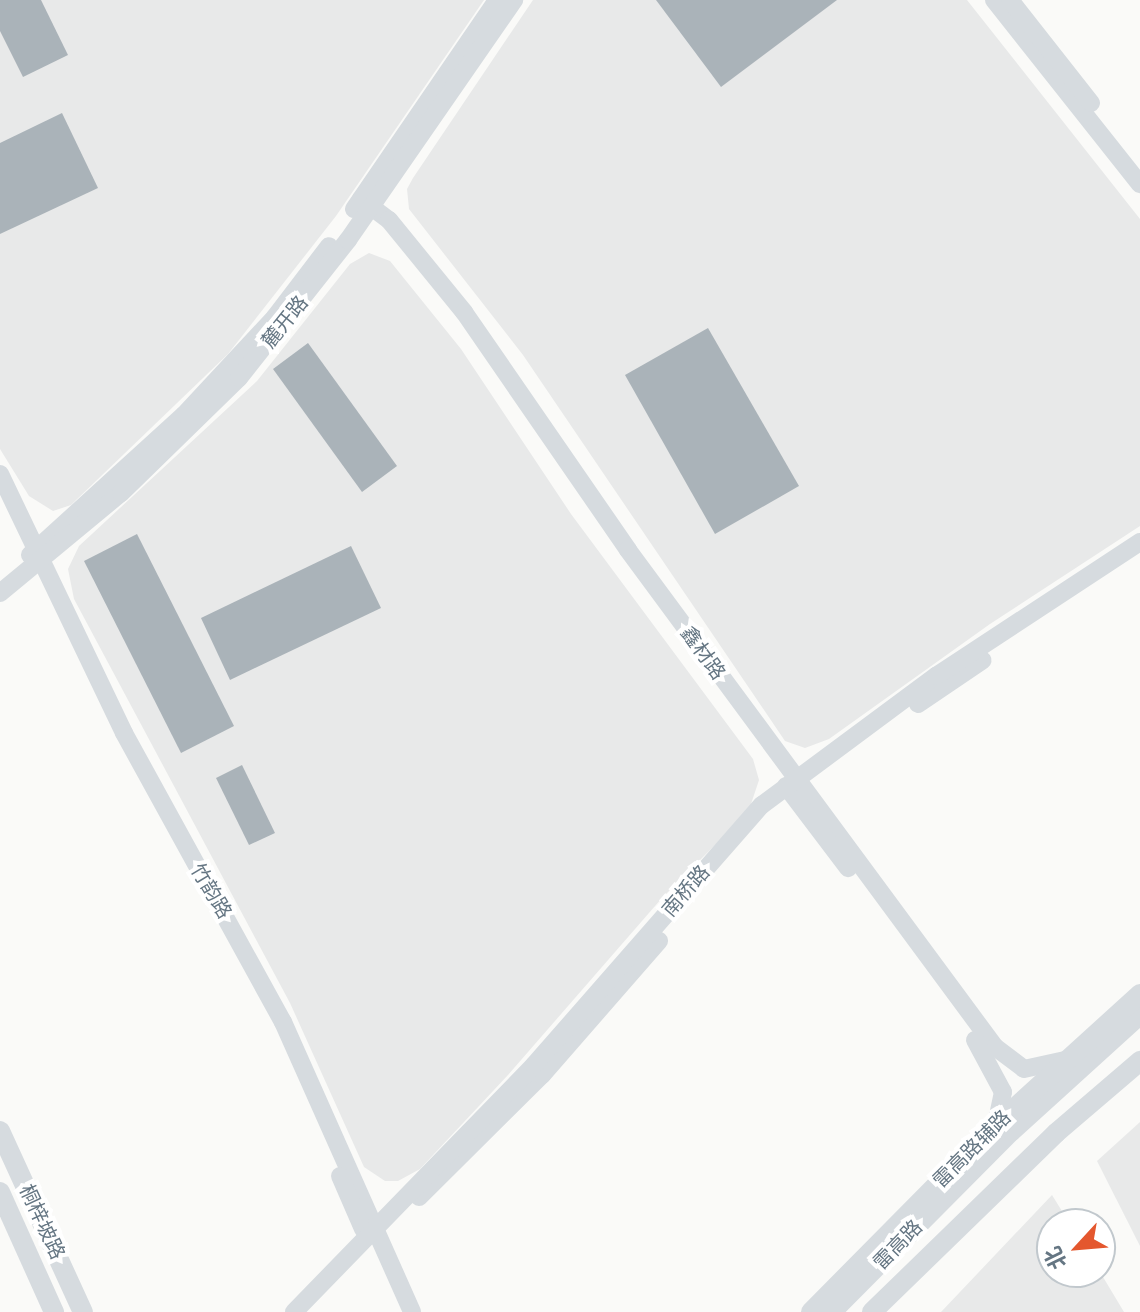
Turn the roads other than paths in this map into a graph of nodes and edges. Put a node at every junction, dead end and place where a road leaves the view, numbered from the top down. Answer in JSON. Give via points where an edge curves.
{"nodes":[{"id":1,"x":497,"y":0,"type":"edge"},
{"id":2,"x":514,"y":0,"type":"edge"},
{"id":3,"x":994,"y":0,"type":"edge"},
{"id":4,"x":1010,"y":0,"type":"edge"},
{"id":5,"x":1140,"y":164,"type":"edge"},
{"id":6,"x":1140,"y":184,"type":"edge"},
{"id":7,"x":363,"y":207,"type":"junction"},
{"id":8,"x":0,"y":474,"type":"edge"},
{"id":9,"x":0,"y":498,"type":"edge"},
{"id":10,"x":1140,"y":542,"type":"edge"},
{"id":11,"x":36,"y":557,"type":"junction"},
{"id":12,"x":1140,"y":557,"type":"edge"},
{"id":13,"x":0,"y":579,"type":"edge"},
{"id":14,"x":0,"y":593,"type":"edge"},
{"id":15,"x":794,"y":786,"type":"junction"},
{"id":16,"x":1140,"y":994,"type":"edge"},
{"id":17,"x":1140,"y":1016,"type":"edge"},
{"id":18,"x":1140,"y":1024,"type":"edge"},
{"id":19,"x":1065,"y":1060,"type":"junction"},
{"id":20,"x":1140,"y":1061,"type":"edge"},
{"id":21,"x":995,"y":1126,"type":"junction"},
{"id":22,"x":0,"y":1131,"type":"edge"},
{"id":23,"x":0,"y":1192,"type":"edge"},
{"id":24,"x":372,"y":1237,"type":"junction"},
{"id":25,"x":54,"y":1312,"type":"edge"},
{"id":26,"x":83,"y":1312,"type":"edge"},
{"id":27,"x":294,"y":1312,"type":"edge"},
{"id":28,"x":310,"y":1312,"type":"edge"},
{"id":29,"x":401,"y":1312,"type":"edge"},
{"id":30,"x":412,"y":1312,"type":"edge"},
{"id":31,"x":811,"y":1312,"type":"edge"},
{"id":32,"x":833,"y":1312,"type":"edge"},
{"id":33,"x":842,"y":1312,"type":"edge"},
{"id":34,"x":872,"y":1312,"type":"edge"}],
"edges":[{"from":1,"to":7,"type":"main road","name":"麓开路"},
{"from":2,"to":7,"type":"main road","name":"麓开路"},
{"from":3,"to":6,"type":"main road"},
{"from":4,"to":5,"type":"main road"},
{"from":7,"to":11,"type":"main road","name":"麓开路","via":[[230,367]]},
{"from":7,"to":15,"type":"main road","name":"鑫材路","via":[[389,220],[464,312]]},
{"from":8,"to":11,"type":"main road","name":"竹韵路"},
{"from":9,"to":11,"type":"main road","name":"竹韵路"},
{"from":10,"to":15,"type":"main road","name":"南桥路","via":[[936,676]]},
{"from":11,"to":13,"type":"main road","name":"麓开路"},
{"from":11,"to":14,"type":"main road","name":"麓开路"},
{"from":11,"to":24,"type":"main road","name":"竹韵路","via":[[121,749],[272,1026]]},
{"from":12,"to":15,"type":"main road","name":"南桥路"},
{"from":15,"to":19,"type":"main road","name":"鑫材路","via":[[1001,1054],[1024,1069]]},
{"from":15,"to":21,"type":"main road","name":"鑫材路","via":[[990,1062],[1005,1101]]},
{"from":15,"to":24,"type":"main road","name":"南桥路","via":[[542,1075]]},
{"from":16,"to":19,"type":"main road","name":"雷高路辅路"},
{"from":17,"to":32,"type":"main road","name":"雷高路","via":[[1002,1141]]},
{"from":18,"to":33,"type":"main road","name":"雷高路","via":[[1017,1136]]},
{"from":19,"to":21,"type":"main road","name":"雷高路辅路"},
{"from":20,"to":34,"type":"main road","via":[[1056,1133]]},
{"from":21,"to":31,"type":"main road","name":"雷高路辅路"},
{"from":22,"to":26,"type":"main road","name":"桐梓坡路"},
{"from":23,"to":25,"type":"main road","name":"桐梓坡路"},
{"from":24,"to":27,"type":"main road","name":"南桥路"},
{"from":24,"to":28,"type":"main road","name":"南桥路"},
{"from":24,"to":29,"type":"main road","name":"竹韵路"},
{"from":24,"to":30,"type":"main road","name":"竹韵路"}]}
